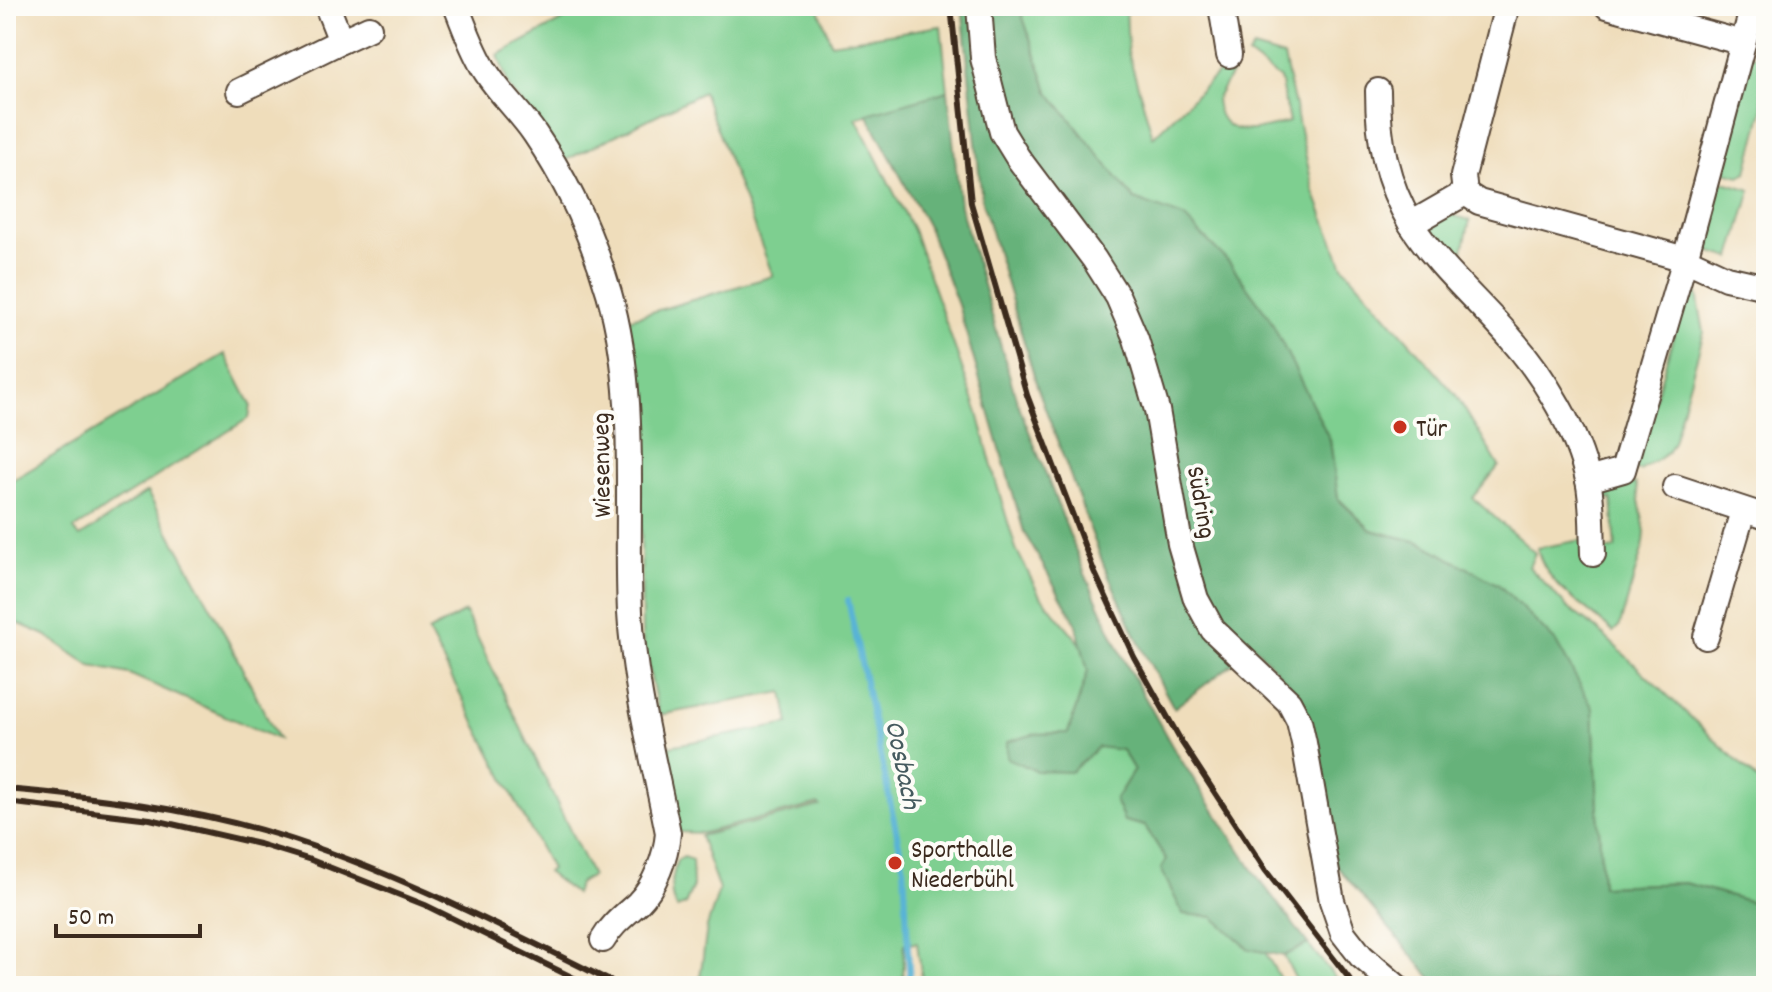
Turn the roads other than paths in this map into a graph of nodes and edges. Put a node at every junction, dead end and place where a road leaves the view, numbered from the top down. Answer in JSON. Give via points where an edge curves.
{"nodes":[{"id":1,"x":327,"y":6,"type":"edge"},
{"id":2,"x":456,"y":6,"type":"edge"},
{"id":3,"x":979,"y":6,"type":"edge"},
{"id":4,"x":1221,"y":6,"type":"edge"},
{"id":5,"x":1507,"y":6,"type":"edge"},
{"id":6,"x":1607,"y":6,"type":"edge"},
{"id":7,"x":1753,"y":6,"type":"edge"},
{"id":8,"x":369,"y":28,"type":"dead end"},
{"id":9,"x":341,"y":41,"type":"junction"},
{"id":10,"x":1743,"y":43,"type":"junction"},
{"id":11,"x":1229,"y":55,"type":"dead end"},
{"id":12,"x":239,"y":91,"type":"dead end"},
{"id":13,"x":1378,"y":91,"type":"dead end"},
{"id":14,"x":1465,"y":193,"type":"junction"},
{"id":15,"x":1411,"y":224,"type":"junction"},
{"id":16,"x":1685,"y":259,"type":"junction"},
{"id":17,"x":1766,"y":287,"type":"edge"},
{"id":18,"x":1588,"y":480,"type":"junction"},
{"id":19,"x":1675,"y":487,"type":"dead end"},
{"id":20,"x":1755,"y":514,"type":"edge"},
{"id":21,"x":1593,"y":554,"type":"dead end"},
{"id":22,"x":1706,"y":637,"type":"dead end"},
{"id":23,"x":603,"y":940,"type":"dead end"},
{"id":24,"x":1396,"y":986,"type":"edge"}],
"edges":[{"from":1,"to":9,"type":"street"},
{"from":2,"to":23,"type":"street","name":"Wiesenweg","via":[[483,68],[535,133],[563,181],[609,293],[620,347],[627,400],[631,613],[638,682],[668,833],[650,888]]},
{"from":3,"to":24,"type":"street","name":"Südring","via":[[983,58],[1002,132],[1094,259],[1136,339],[1157,410],[1180,544],[1196,599],[1213,630],[1289,702],[1304,743],[1332,901],[1343,933]]},
{"from":4,"to":11,"type":"street"},
{"from":5,"to":14,"type":"street","via":[[1463,176]]},
{"from":6,"to":10,"type":"street"},
{"from":7,"to":10,"type":"street"},
{"from":8,"to":9,"type":"street"},
{"from":9,"to":12,"type":"street"},
{"from":10,"to":16,"type":"street"},
{"from":13,"to":15,"type":"street","via":[[1387,171]]},
{"from":14,"to":15,"type":"street"},
{"from":14,"to":16,"type":"street","via":[[1479,202]]},
{"from":15,"to":18,"type":"street","via":[[1427,250],[1536,370],[1574,440]]},
{"from":16,"to":17,"type":"street","via":[[1726,278]]},
{"from":16,"to":18,"type":"street","via":[[1623,470]]},
{"from":18,"to":21,"type":"street"},
{"from":19,"to":20,"type":"street"},
{"from":20,"to":22,"type":"street"}]}
